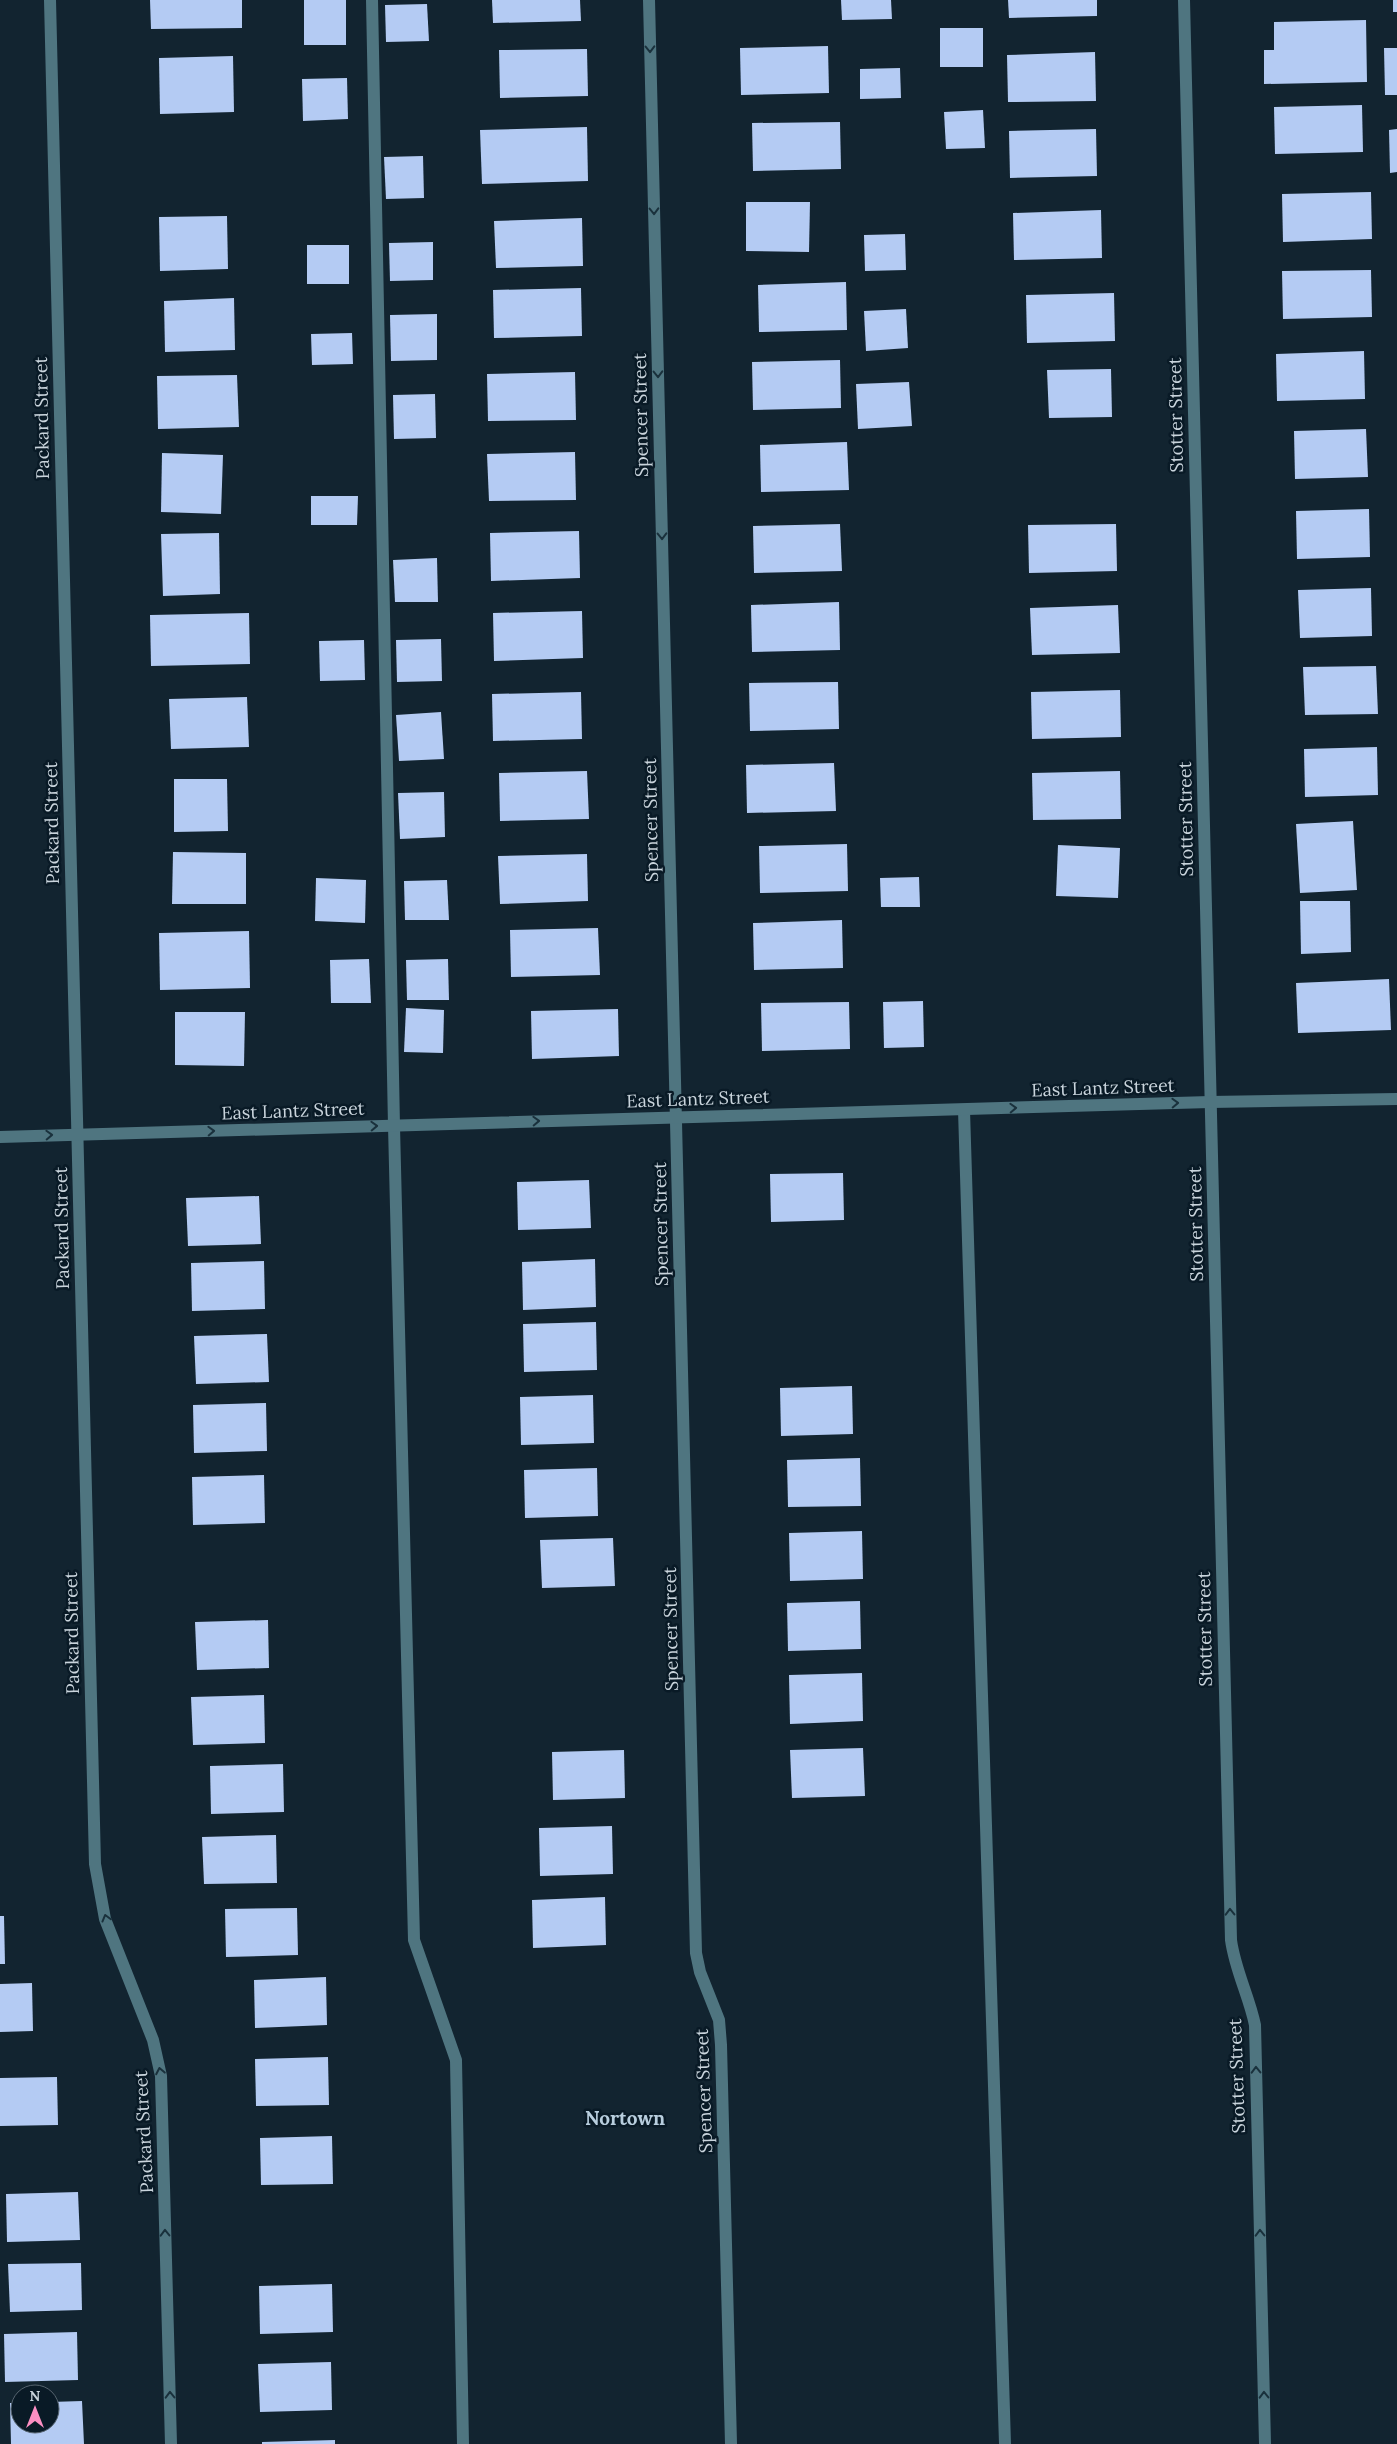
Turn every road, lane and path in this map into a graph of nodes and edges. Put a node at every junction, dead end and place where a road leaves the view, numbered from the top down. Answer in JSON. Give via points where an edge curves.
{"nodes":[{"id":1,"x":50,"y":0,"type":"edge"},
{"id":2,"x":372,"y":0,"type":"edge"},
{"id":3,"x":648,"y":0,"type":"edge"},
{"id":4,"x":1184,"y":0,"type":"edge"},
{"id":5,"x":1397,"y":1099,"type":"edge"},
{"id":6,"x":1210,"y":1102,"type":"junction"},
{"id":7,"x":964,"y":1110,"type":"junction"},
{"id":8,"x":676,"y":1118,"type":"junction"},
{"id":9,"x":394,"y":1126,"type":"junction"},
{"id":10,"x":77,"y":1134,"type":"junction"},
{"id":11,"x":0,"y":1137,"type":"edge"},
{"id":12,"x":171,"y":2444,"type":"edge"},
{"id":13,"x":463,"y":2444,"type":"edge"},
{"id":14,"x":731,"y":2444,"type":"edge"},
{"id":15,"x":1005,"y":2444,"type":"edge"},
{"id":16,"x":1265,"y":2444,"type":"edge"}],
"edges":[{"from":1,"to":10,"type":"street","name":"Packard Street"},
{"from":2,"to":9,"type":"street"},
{"from":3,"to":8,"type":"street","name":"Spencer Street","one_way":true},
{"from":4,"to":6,"type":"street","name":"Stotter Street"},
{"from":5,"to":6,"type":"street","name":"East Lantz Street"},
{"from":7,"to":6,"type":"street","name":"East Lantz Street","one_way":true},
{"from":16,"to":6,"type":"street","name":"Stotter Street","one_way":true,"via":[[1255,2025],[1230,1940]]},
{"from":7,"to":8,"type":"street","name":"East Lantz Street"},
{"from":7,"to":15,"type":"street"},
{"from":9,"to":8,"type":"street","name":"East Lantz Street","one_way":true},
{"from":8,"to":14,"type":"street","name":"Spencer Street","via":[[696,1953],[719,2020],[721,2045]]},
{"from":10,"to":9,"type":"street","name":"East Lantz Street","one_way":true},
{"from":9,"to":13,"type":"street","via":[[414,1940],[456,2060]]},
{"from":11,"to":10,"type":"street","name":"East Lantz Street","one_way":true},
{"from":12,"to":10,"type":"street","name":"Packard Street","one_way":true,"via":[[162,2076],[153,2040],[105,1919],[95,1864]]}]}
